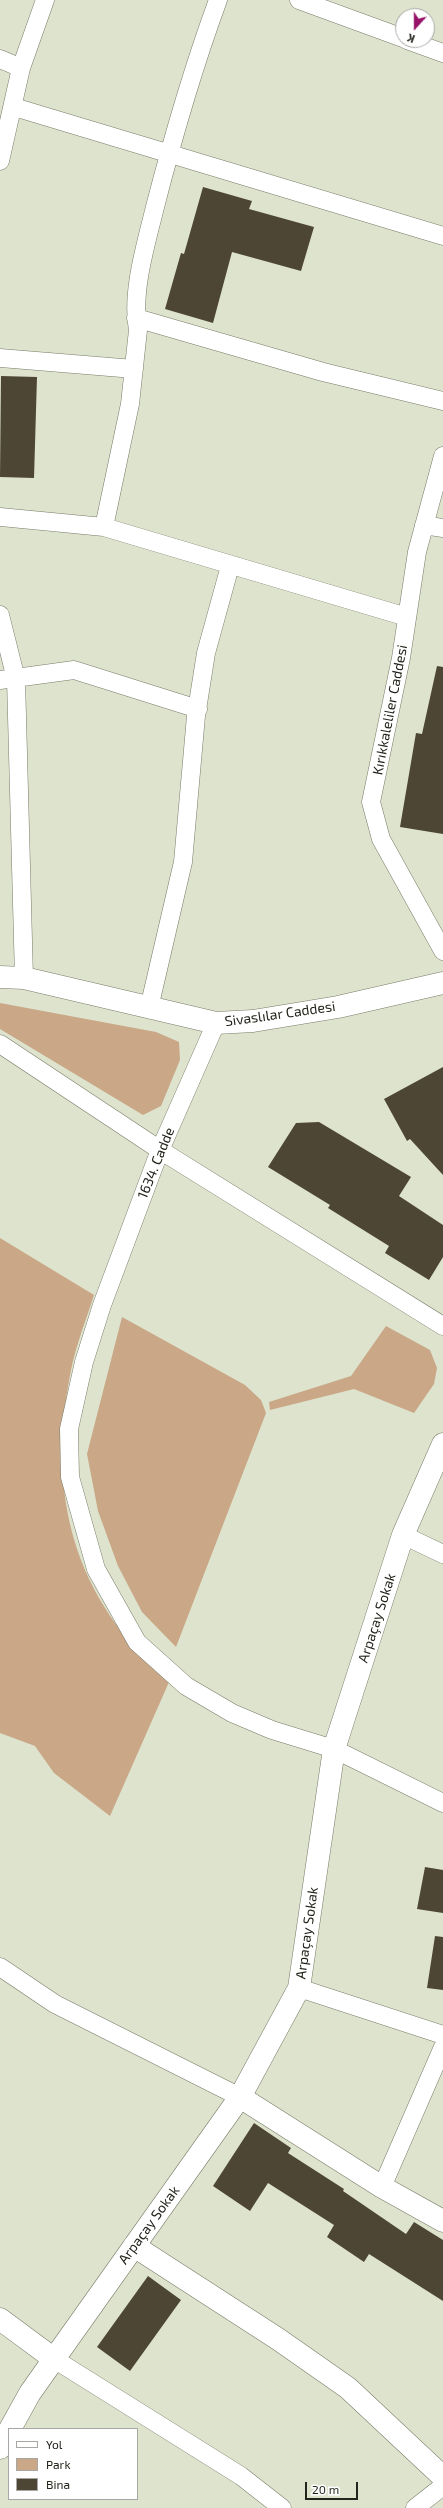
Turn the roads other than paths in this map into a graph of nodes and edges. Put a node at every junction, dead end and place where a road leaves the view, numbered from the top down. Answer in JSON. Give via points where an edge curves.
{"nodes":[{"id":1,"x":45,"y":0,"type":"edge"},
{"id":2,"x":218,"y":0,"type":"edge"},
{"id":3,"x":299,"y":0,"type":"edge"},
{"id":4,"x":395,"y":35,"type":"edge"},
{"id":5,"x":430,"y":48,"type":"edge"},
{"id":6,"x":443,"y":53,"type":"edge"},
{"id":7,"x":0,"y":59,"type":"edge"},
{"id":8,"x":21,"y":68,"type":"junction"},
{"id":9,"x":14,"y":108,"type":"junction"},
{"id":10,"x":169,"y":154,"type":"junction"},
{"id":11,"x":0,"y":161,"type":"edge"},
{"id":12,"x":443,"y":236,"type":"edge"},
{"id":13,"x":136,"y":318,"type":"junction"},
{"id":14,"x":0,"y":358,"type":"edge"},
{"id":15,"x":134,"y":370,"type":"junction"},
{"id":16,"x":443,"y":401,"type":"edge"},
{"id":17,"x":443,"y":456,"type":"edge"},
{"id":18,"x":0,"y":516,"type":"edge"},
{"id":19,"x":424,"y":525,"type":"junction"},
{"id":20,"x":104,"y":527,"type":"junction"},
{"id":21,"x":443,"y":528,"type":"edge"},
{"id":22,"x":230,"y":566,"type":"junction"},
{"id":23,"x":0,"y":615,"type":"edge"},
{"id":24,"x":407,"y":617,"type":"junction"},
{"id":25,"x":8,"y":679,"type":"edge"},
{"id":26,"x":198,"y":709,"type":"junction"},
{"id":27,"x":443,"y":951,"type":"edge"},
{"id":28,"x":0,"y":977,"type":"edge"},
{"id":29,"x":24,"y":978,"type":"junction"},
{"id":30,"x":443,"y":983,"type":"edge"},
{"id":31,"x":149,"y":1008,"type":"junction"},
{"id":32,"x":216,"y":1023,"type":"junction"},
{"id":33,"x":0,"y":1044,"type":"edge"},
{"id":34,"x":160,"y":1150,"type":"junction"},
{"id":35,"x":443,"y":1326,"type":"edge"},
{"id":36,"x":443,"y":1444,"type":"edge"},
{"id":37,"x":403,"y":1535,"type":"junction"},
{"id":38,"x":443,"y":1554,"type":"edge"},
{"id":39,"x":334,"y":1749,"type":"junction"},
{"id":40,"x":443,"y":1803,"type":"edge"},
{"id":41,"x":0,"y":1967,"type":"edge"},
{"id":42,"x":299,"y":1988,"type":"junction"},
{"id":43,"x":443,"y":2035,"type":"edge"},
{"id":44,"x":443,"y":2047,"type":"edge"},
{"id":45,"x":240,"y":2096,"type":"junction"},
{"id":46,"x":382,"y":2187,"type":"junction"},
{"id":47,"x":443,"y":2221,"type":"edge"},
{"id":48,"x":134,"y":2246,"type":"junction"},
{"id":49,"x":0,"y":2319,"type":"edge"},
{"id":50,"x":54,"y":2359,"type":"junction"},
{"id":51,"x":11,"y":2428,"type":"edge"},
{"id":52,"x":8,"y":2434,"type":"edge"},
{"id":53,"x":0,"y":2448,"type":"edge"},
{"id":54,"x":443,"y":2477,"type":"edge"},
{"id":55,"x":443,"y":2486,"type":"edge"},
{"id":56,"x":282,"y":2508,"type":"edge"},
{"id":57,"x":415,"y":2508,"type":"edge"}],
"edges":[{"from":1,"to":8,"type":"street"},
{"from":2,"to":10,"type":"street","via":[[196,61]]},
{"from":3,"to":4,"type":"street"},
{"from":5,"to":6,"type":"street"},
{"from":7,"to":8,"type":"street"},
{"from":8,"to":9,"type":"street"},
{"from":9,"to":10,"type":"street"},
{"from":9,"to":11,"type":"street"},
{"from":10,"to":12,"type":"street"},
{"from":10,"to":13,"type":"street","via":[[142,258]]},
{"from":13,"to":15,"type":"street","via":[[138,330]]},
{"from":13,"to":16,"type":"street","via":[[324,372]]},
{"from":14,"to":15,"type":"street"},
{"from":15,"to":20,"type":"street","via":[[130,404]]},
{"from":17,"to":19,"type":"street","name":"Kırıkkaleliler Caddesi"},
{"from":18,"to":20,"type":"street"},
{"from":19,"to":21,"type":"street"},
{"from":19,"to":24,"type":"street","name":"Kırıkkaleliler Caddesi"},
{"from":20,"to":22,"type":"street"},
{"from":22,"to":24,"type":"street"},
{"from":22,"to":26,"type":"street","via":[[206,652]]},
{"from":23,"to":25,"type":"street"},
{"from":24,"to":27,"type":"street","name":"Kırıkkaleliler Caddesi","via":[[371,802],[381,839]]},
{"from":25,"to":26,"type":"street","via":[[74,670]]},
{"from":25,"to":29,"type":"street"},
{"from":26,"to":31,"type":"street","via":[[183,862]]},
{"from":28,"to":29,"type":"street","name":"Sivaslılar Caddesi"},
{"from":29,"to":31,"type":"street","name":"Sivaslılar Caddesi"},
{"from":30,"to":32,"type":"street","name":"Sivaslılar Caddesi","via":[[338,1007]]},
{"from":31,"to":32,"type":"street","name":"Sivaslılar Caddesi"},
{"from":32,"to":34,"type":"street","name":"1634. Cadde"},
{"from":33,"to":34,"type":"street"},
{"from":34,"to":35,"type":"street"},
{"from":34,"to":39,"type":"street","name":"1634. Cadde","via":[[102,1305],[84,1362],[69,1429],[70,1477],[96,1568],[137,1642],[186,1686],[232,1713],[272,1730]]},
{"from":36,"to":37,"type":"street","name":"Arpaçay Sokak"},
{"from":37,"to":38,"type":"street"},
{"from":37,"to":39,"type":"street","name":"Arpaçay Sokak"},
{"from":39,"to":40,"type":"street","name":"1634. Cadde"},
{"from":39,"to":42,"type":"street","name":"Arpaçay Sokak"},
{"from":41,"to":45,"type":"street","via":[[54,2004]]},
{"from":42,"to":43,"type":"street"},
{"from":42,"to":45,"type":"street","name":"Arpaçay Sokak"},
{"from":44,"to":46,"type":"street"},
{"from":45,"to":46,"type":"street"},
{"from":45,"to":48,"type":"street","name":"Arpaçay Sokak"},
{"from":46,"to":47,"type":"street"},
{"from":48,"to":50,"type":"street","name":"Arpaçay Sokak"},
{"from":48,"to":54,"type":"street","via":[[278,2339],[348,2388]]},
{"from":49,"to":50,"type":"street"},
{"from":50,"to":51,"type":"street","name":"Arpaçay Sokak","via":[[30,2393]]},
{"from":50,"to":56,"type":"street","via":[[241,2476]]},
{"from":52,"to":53,"type":"street","name":"Arpaçay Sokak"},
{"from":55,"to":57,"type":"street"}]}
